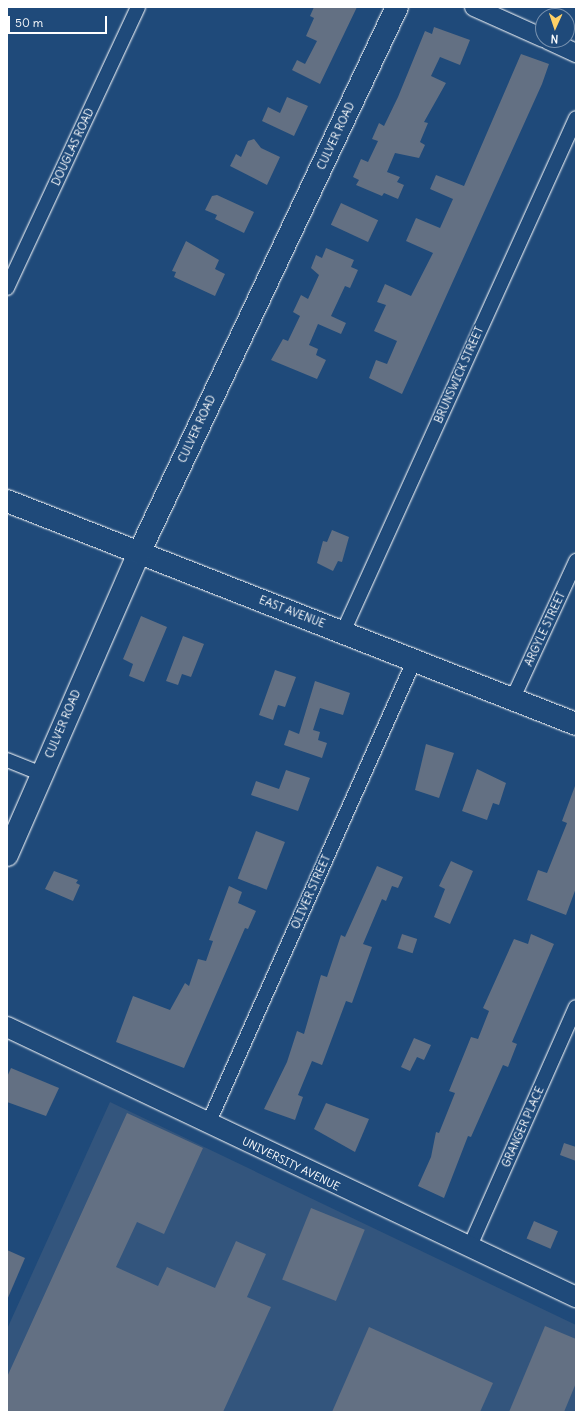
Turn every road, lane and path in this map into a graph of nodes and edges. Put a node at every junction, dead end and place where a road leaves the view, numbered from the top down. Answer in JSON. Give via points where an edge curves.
{"nodes":[{"id":1,"x":138,"y":7,"type":"edge"},
{"id":2,"x":397,"y":7,"type":"edge"},
{"id":3,"x":474,"y":7,"type":"edge"},
{"id":4,"x":535,"y":34,"type":"edge"},
{"id":5,"x":565,"y":48,"type":"edge"},
{"id":6,"x":576,"y":53,"type":"edge"},
{"id":7,"x":576,"y":118,"type":"edge"},
{"id":8,"x":7,"y":288,"type":"edge"},
{"id":9,"x":7,"y":501,"type":"edge"},
{"id":10,"x":139,"y":553,"type":"junction"},
{"id":11,"x":576,"y":561,"type":"edge"},
{"id":12,"x":343,"y":632,"type":"junction"},
{"id":13,"x":414,"y":661,"type":"junction"},
{"id":14,"x":513,"y":698,"type":"junction"},
{"id":15,"x":576,"y":724,"type":"edge"},
{"id":16,"x":7,"y":760,"type":"edge"},
{"id":17,"x":42,"y":774,"type":"junction"},
{"id":18,"x":7,"y":855,"type":"edge"},
{"id":19,"x":576,"y":1008,"type":"edge"},
{"id":20,"x":7,"y":1027,"type":"edge"},
{"id":21,"x":208,"y":1124,"type":"junction"},
{"id":22,"x":470,"y":1246,"type":"junction"},
{"id":23,"x":576,"y":1297,"type":"edge"}],
"edges":[{"from":1,"to":8,"type":"street","name":"DOUGLAS ROAD"},
{"from":2,"to":10,"type":"main road","name":"CULVER ROAD"},
{"from":3,"to":4,"type":"street"},
{"from":5,"to":6,"type":"street"},
{"from":7,"to":12,"type":"street","name":"BRUNSWICK STREET"},
{"from":9,"to":10,"type":"main road","name":"EAST AVENUE"},
{"from":10,"to":12,"type":"main road","name":"EAST AVENUE"},
{"from":10,"to":17,"type":"main road","name":"CULVER ROAD"},
{"from":11,"to":14,"type":"street","name":"ARGYLE STREET"},
{"from":12,"to":13,"type":"main road","name":"EAST AVENUE"},
{"from":13,"to":14,"type":"main road","name":"EAST AVENUE"},
{"from":13,"to":21,"type":"street","name":"OLIVER STREET"},
{"from":14,"to":15,"type":"main road","name":"EAST AVENUE"},
{"from":16,"to":17,"type":"street"},
{"from":17,"to":18,"type":"main road","name":"CULVER ROAD"},
{"from":19,"to":22,"type":"street","name":"GRANGER PLACE"},
{"from":20,"to":21,"type":"main road","name":"UNIVERSITY AVENUE"},
{"from":21,"to":22,"type":"main road","name":"UNIVERSITY AVENUE"},
{"from":22,"to":23,"type":"main road","name":"UNIVERSITY AVENUE"}]}
